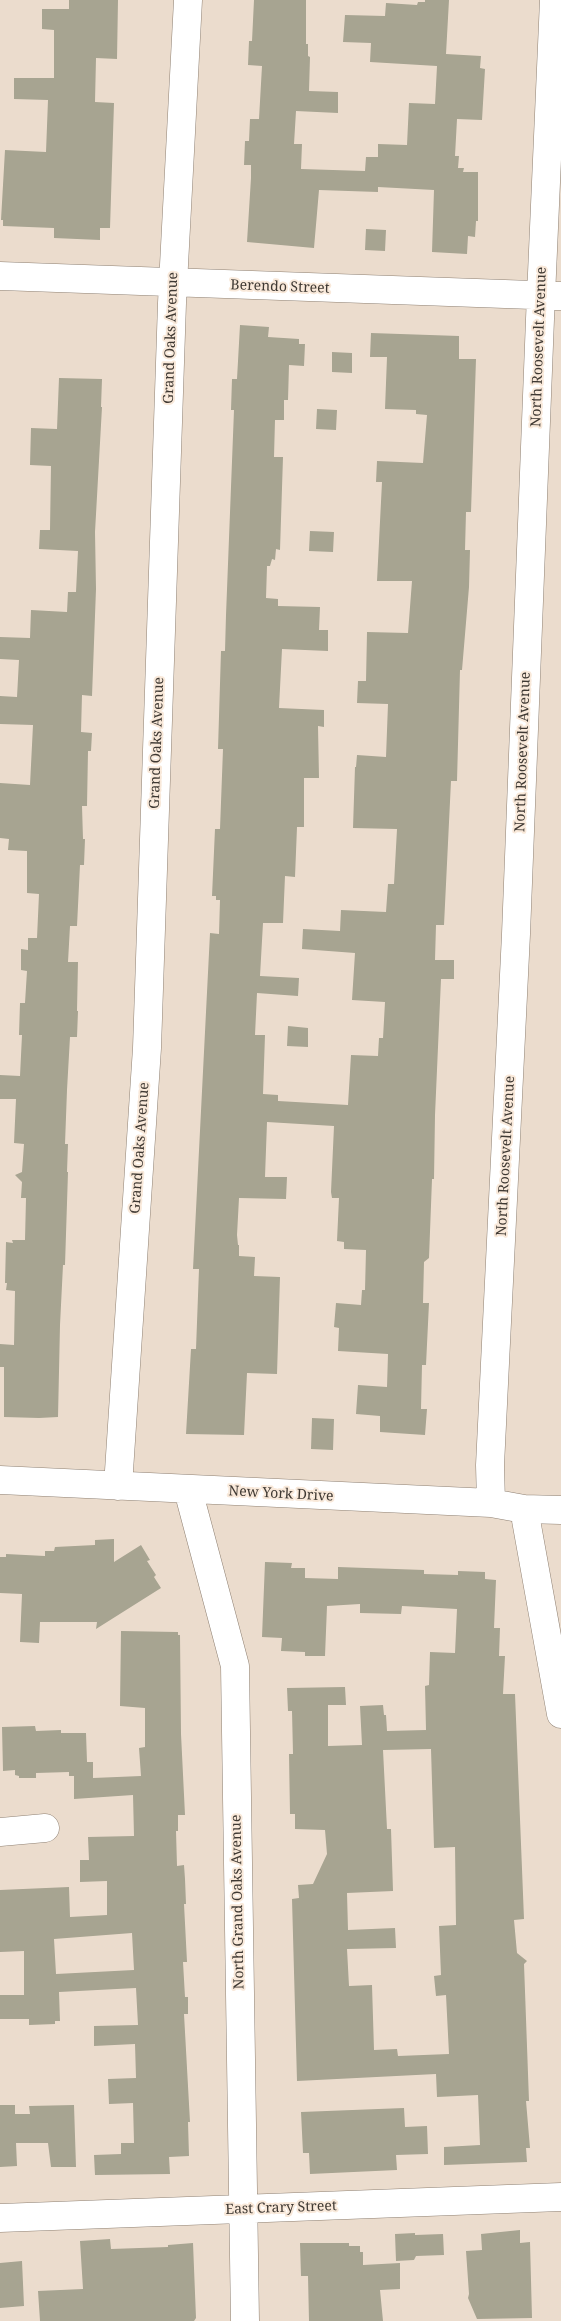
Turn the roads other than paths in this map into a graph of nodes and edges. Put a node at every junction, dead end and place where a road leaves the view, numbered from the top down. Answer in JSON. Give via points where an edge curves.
{"nodes":[{"id":1,"x":188,"y":0,"type":"edge"},
{"id":2,"x":554,"y":0,"type":"edge"},
{"id":3,"x":0,"y":276,"type":"edge"},
{"id":4,"x":173,"y":283,"type":"junction"},
{"id":5,"x":551,"y":296,"type":"edge"},
{"id":6,"x":0,"y":1480,"type":"edge"},
{"id":7,"x":118,"y":1486,"type":"junction"},
{"id":8,"x":188,"y":1490,"type":"junction"},
{"id":9,"x":491,"y":1503,"type":"junction"},
{"id":10,"x":524,"y":1509,"type":"junction"},
{"id":11,"x":561,"y":1510,"type":"edge"},
{"id":12,"x":561,"y":1714,"type":"edge"},
{"id":13,"x":45,"y":1828,"type":"dead end"},
{"id":14,"x":0,"y":1832,"type":"edge"},
{"id":15,"x":561,"y":2197,"type":"edge"},
{"id":16,"x":242,"y":2210,"type":"junction"},
{"id":17,"x":0,"y":2218,"type":"edge"},
{"id":18,"x":245,"y":2321,"type":"edge"}],
"edges":[{"from":1,"to":4,"type":"street","name":"Grand Oaks Avenue"},
{"from":2,"to":5,"type":"street","name":"North Roosevelt Avenue"},
{"from":3,"to":4,"type":"street","name":"Berendo Street"},
{"from":4,"to":5,"type":"street","name":"Berendo Street"},
{"from":4,"to":7,"type":"street","name":"Grand Oaks Avenue","via":[[147,1048]]},
{"from":5,"to":9,"type":"street","name":"North Roosevelt Avenue","via":[[516,934],[490,1465]]},
{"from":6,"to":7,"type":"street","name":"New York Drive"},
{"from":7,"to":8,"type":"street","name":"New York Drive"},
{"from":8,"to":9,"type":"street","name":"New York Drive"},
{"from":8,"to":16,"type":"street","name":"North Grand Oaks Avenue","via":[[235,1666]]},
{"from":9,"to":10,"type":"street","name":"New York Drive"},
{"from":10,"to":11,"type":"street","name":"New York Drive"},
{"from":10,"to":12,"type":"street"},
{"from":13,"to":14,"type":"street"},
{"from":15,"to":16,"type":"street","name":"East Crary Street"},
{"from":16,"to":17,"type":"street","name":"East Crary Street"},
{"from":16,"to":18,"type":"street","name":"North Grand Oaks Avenue"}]}
